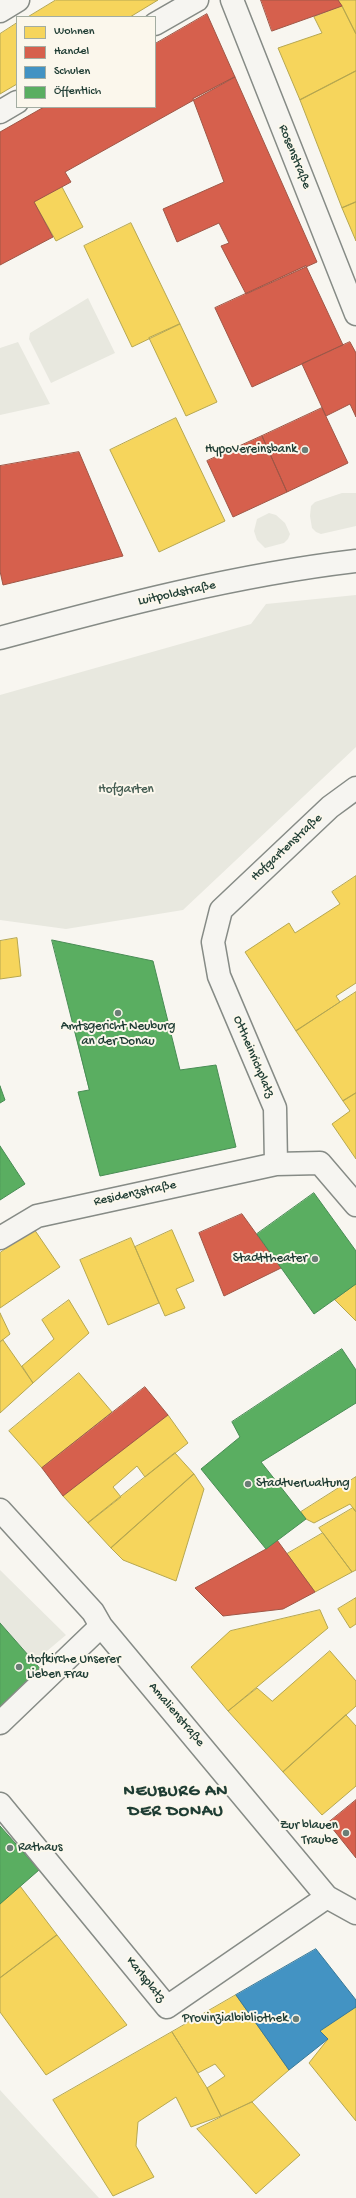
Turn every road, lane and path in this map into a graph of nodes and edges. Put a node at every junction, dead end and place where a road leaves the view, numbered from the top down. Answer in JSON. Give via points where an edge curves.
{"nodes":[{"id":1,"x":18,"y":0,"type":"edge"},
{"id":2,"x":197,"y":0,"type":"edge"},
{"id":3,"x":232,"y":0,"type":"edge"},
{"id":4,"x":0,"y":11,"type":"edge"},
{"id":5,"x":156,"y":23,"type":"edge"},
{"id":6,"x":16,"y":103,"type":"edge"},
{"id":7,"x":0,"y":112,"type":"edge"},
{"id":8,"x":356,"y":314,"type":"edge"},
{"id":9,"x":356,"y":560,"type":"edge"},
{"id":10,"x":0,"y":638,"type":"edge"},
{"id":11,"x":356,"y":788,"type":"edge"},
{"id":12,"x":221,"y":910,"type":"joint"},
{"id":13,"x":276,"y":1164,"type":"junction"},
{"id":14,"x":356,"y":1205,"type":"edge"},
{"id":15,"x":0,"y":1238,"type":"edge"},
{"id":16,"x":0,"y":1510,"type":"edge"},
{"id":17,"x":101,"y":1626,"type":"junction"},
{"id":18,"x":0,"y":1723,"type":"edge"},
{"id":19,"x":0,"y":1804,"type":"edge"},
{"id":20,"x":346,"y":1903,"type":"edge"}],
"edges":[{"from":1,"to":4,"type":"street"},
{"from":2,"to":5,"type":"street"},
{"from":3,"to":8,"type":"street","name":"Rosenstraße"},
{"from":6,"to":7,"type":"street"},
{"from":9,"to":10,"type":"street","name":"Luitpoldstraße","via":[[302,567],[153,599]]},
{"from":11,"to":12,"type":"street","name":"Hofgartenstraße","via":[[330,807]]},
{"from":12,"to":13,"type":"street","name":"Ottheinrichplatz","via":[[213,942],[219,976],[275,1108]]},
{"from":13,"to":14,"type":"street","via":[[320,1163]]},
{"from":13,"to":15,"type":"street","name":"Residenzstraße","via":[[36,1216]]},
{"from":16,"to":17,"type":"street","name":"Amalienstraße","via":[[93,1612]]},
{"from":17,"to":18,"type":"street"},
{"from":17,"to":20,"type":"street","name":"Amalienstraße"},
{"from":19,"to":20,"type":"street","name":"Karlsplatz","via":[[167,2007]]}]}
